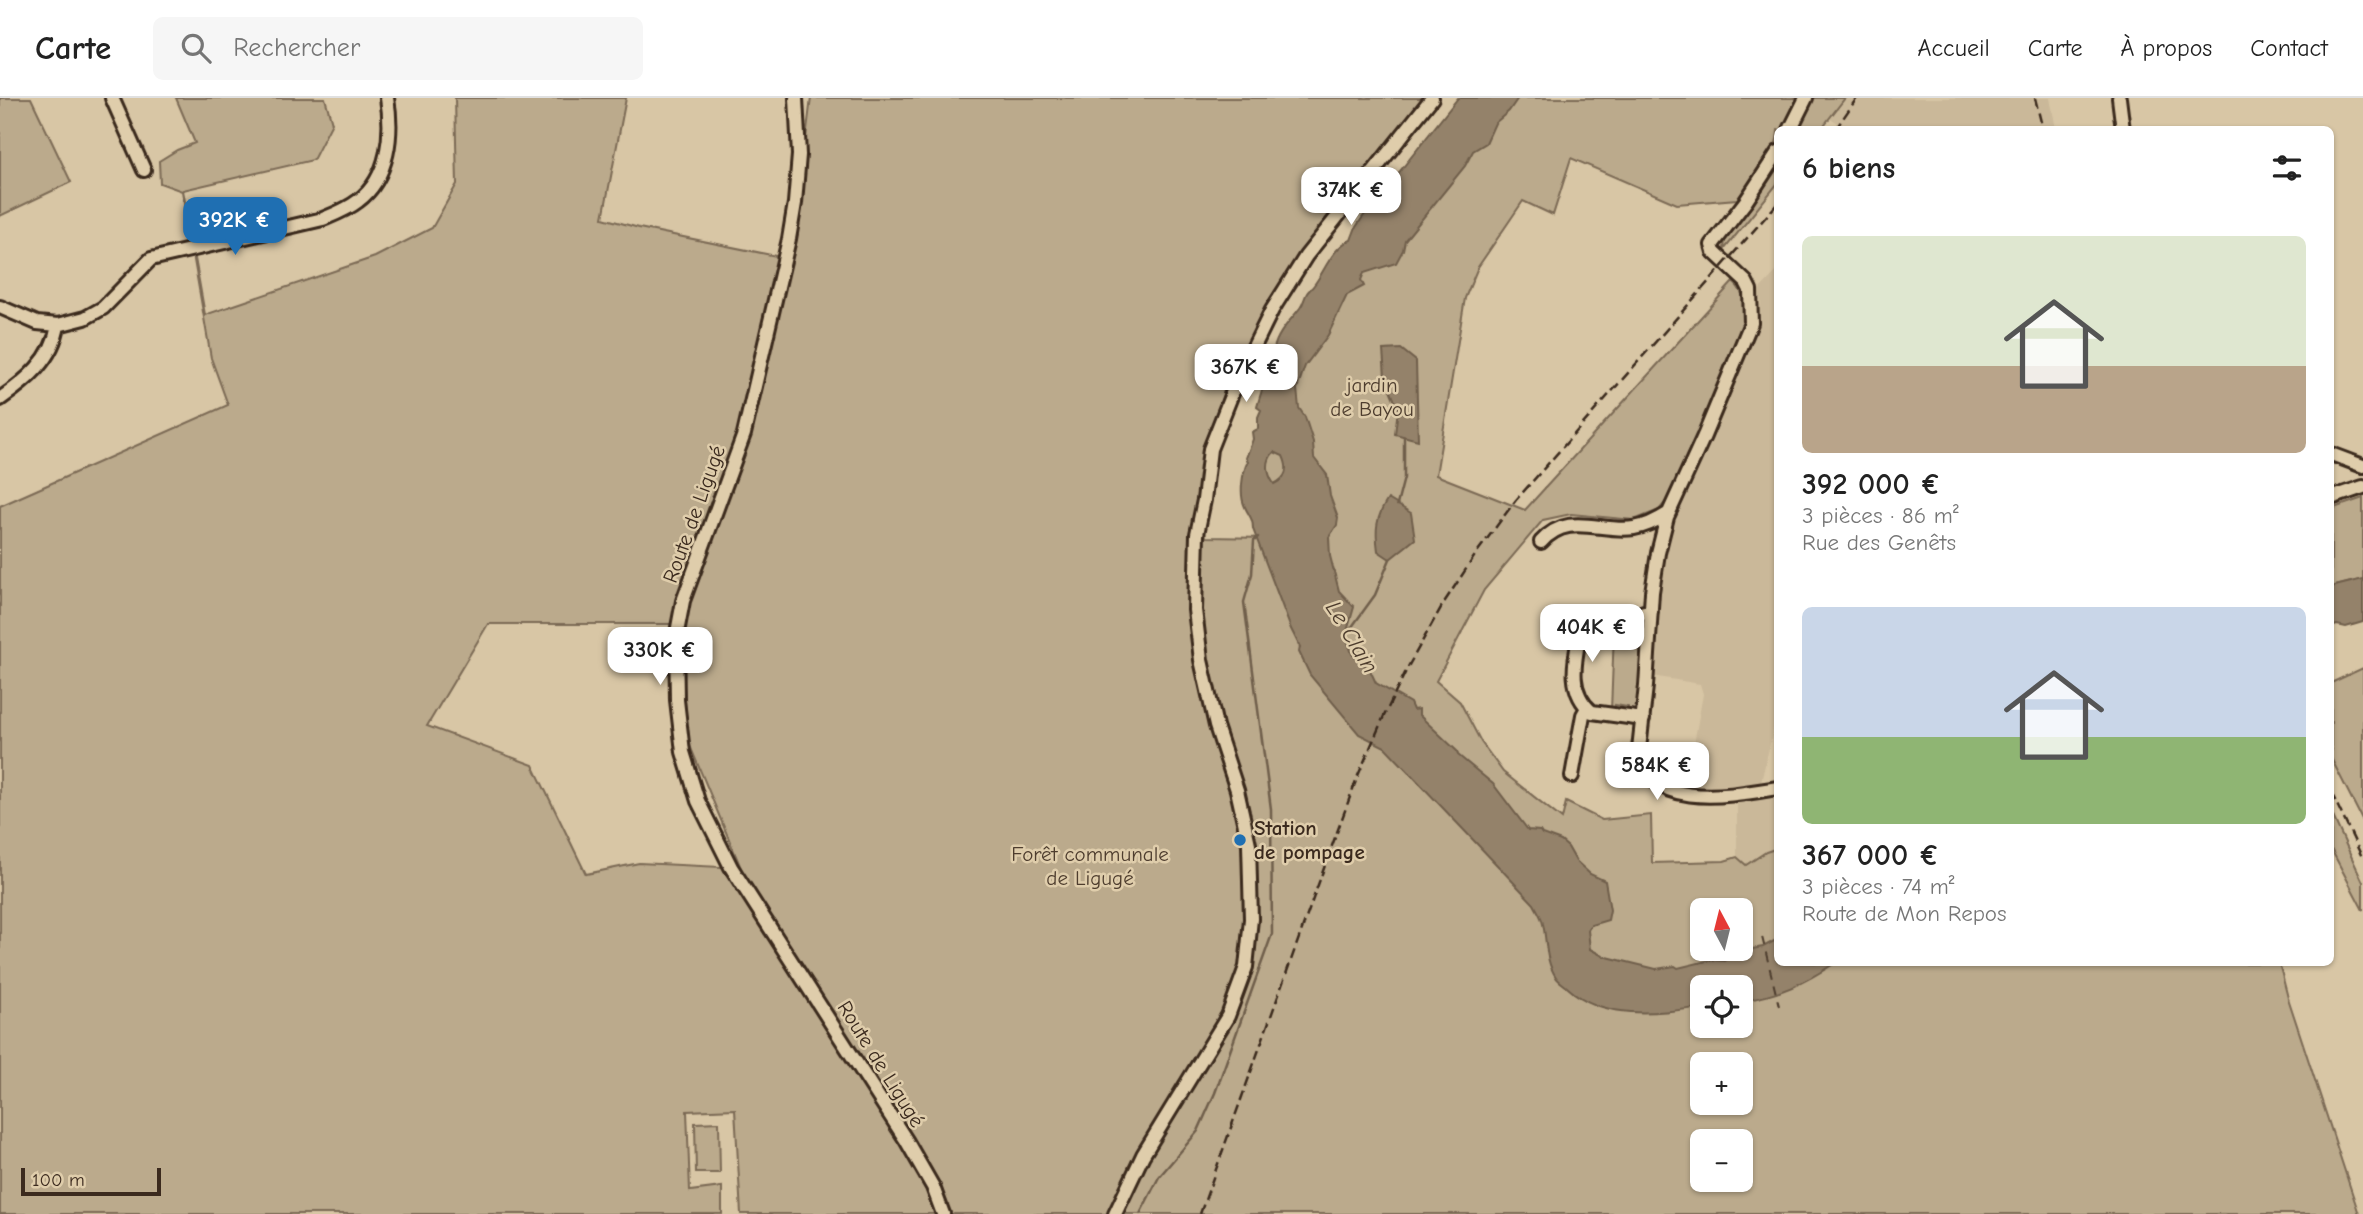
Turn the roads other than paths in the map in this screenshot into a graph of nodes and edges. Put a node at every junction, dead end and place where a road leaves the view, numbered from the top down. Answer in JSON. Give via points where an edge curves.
{"nodes":[{"id":1,"x":111,"y":98,"type":"edge"},
{"id":2,"x":387,"y":98,"type":"edge"},
{"id":3,"x":796,"y":98,"type":"edge"},
{"id":4,"x":1432,"y":98,"type":"edge"},
{"id":5,"x":1806,"y":98,"type":"edge"},
{"id":6,"x":2119,"y":98,"type":"edge"},
{"id":7,"x":1792,"y":126,"type":"edge"},
{"id":8,"x":2122,"y":126,"type":"edge"},
{"id":9,"x":1774,"y":158,"type":"edge"},
{"id":10,"x":144,"y":170,"type":"dead end"},
{"id":11,"x":0,"y":307,"type":"edge"},
{"id":12,"x":58,"y":325,"type":"junction"},
{"id":13,"x":0,"y":399,"type":"edge"},
{"id":14,"x":2334,"y":455,"type":"edge"},
{"id":15,"x":2363,"y":467,"type":"edge"},
{"id":16,"x":2363,"y":487,"type":"edge"},
{"id":17,"x":2334,"y":497,"type":"edge"},
{"id":18,"x":1669,"y":513,"type":"junction"},
{"id":19,"x":1541,"y":541,"type":"dead end"},
{"id":20,"x":1651,"y":612,"type":"junction"},
{"id":21,"x":1587,"y":708,"type":"junction"},
{"id":22,"x":1643,"y":719,"type":"junction"},
{"id":23,"x":1572,"y":776,"type":"dead end"},
{"id":24,"x":1774,"y":788,"type":"edge"},
{"id":25,"x":943,"y":1214,"type":"edge"},
{"id":26,"x":1115,"y":1214,"type":"edge"}],
"edges":[{"from":1,"to":10,"type":"street"},
{"from":2,"to":12,"type":"street","via":[[391,122],[387,152],[380,174],[360,200],[323,219],[151,259],[103,308]]},
{"from":3,"to":25,"type":"street","name":"Route de Ligugé","via":[[799,155],[789,239],[744,434],[691,575],[677,626],[682,739],[698,801],[731,867],[906,1140]]},
{"from":4,"to":26,"type":"street","via":[[1306,256],[1252,346],[1210,449],[1197,534],[1195,610],[1208,694],[1249,844],[1251,919],[1246,967],[1228,1016],[1148,1147]]},
{"from":5,"to":7,"type":"street"},
{"from":6,"to":8,"type":"street"},
{"from":9,"to":18,"type":"street","via":[[1712,245],[1751,291],[1751,323]]},
{"from":11,"to":12,"type":"street","via":[[24,319]]},
{"from":12,"to":13,"type":"street","via":[[56,338],[35,373]]},
{"from":14,"to":15,"type":"street"},
{"from":16,"to":17,"type":"street"},
{"from":18,"to":19,"type":"street","via":[[1632,528],[1566,525],[1550,531]]},
{"from":18,"to":20,"type":"street","via":[[1658,553]]},
{"from":20,"to":21,"type":"street","via":[[1611,627],[1581,627],[1573,676]]},
{"from":20,"to":22,"type":"street"},
{"from":21,"to":22,"type":"street"},
{"from":21,"to":23,"type":"street"},
{"from":22,"to":24,"type":"street","via":[[1640,759],[1646,773],[1668,789],[1706,797]]}]}
